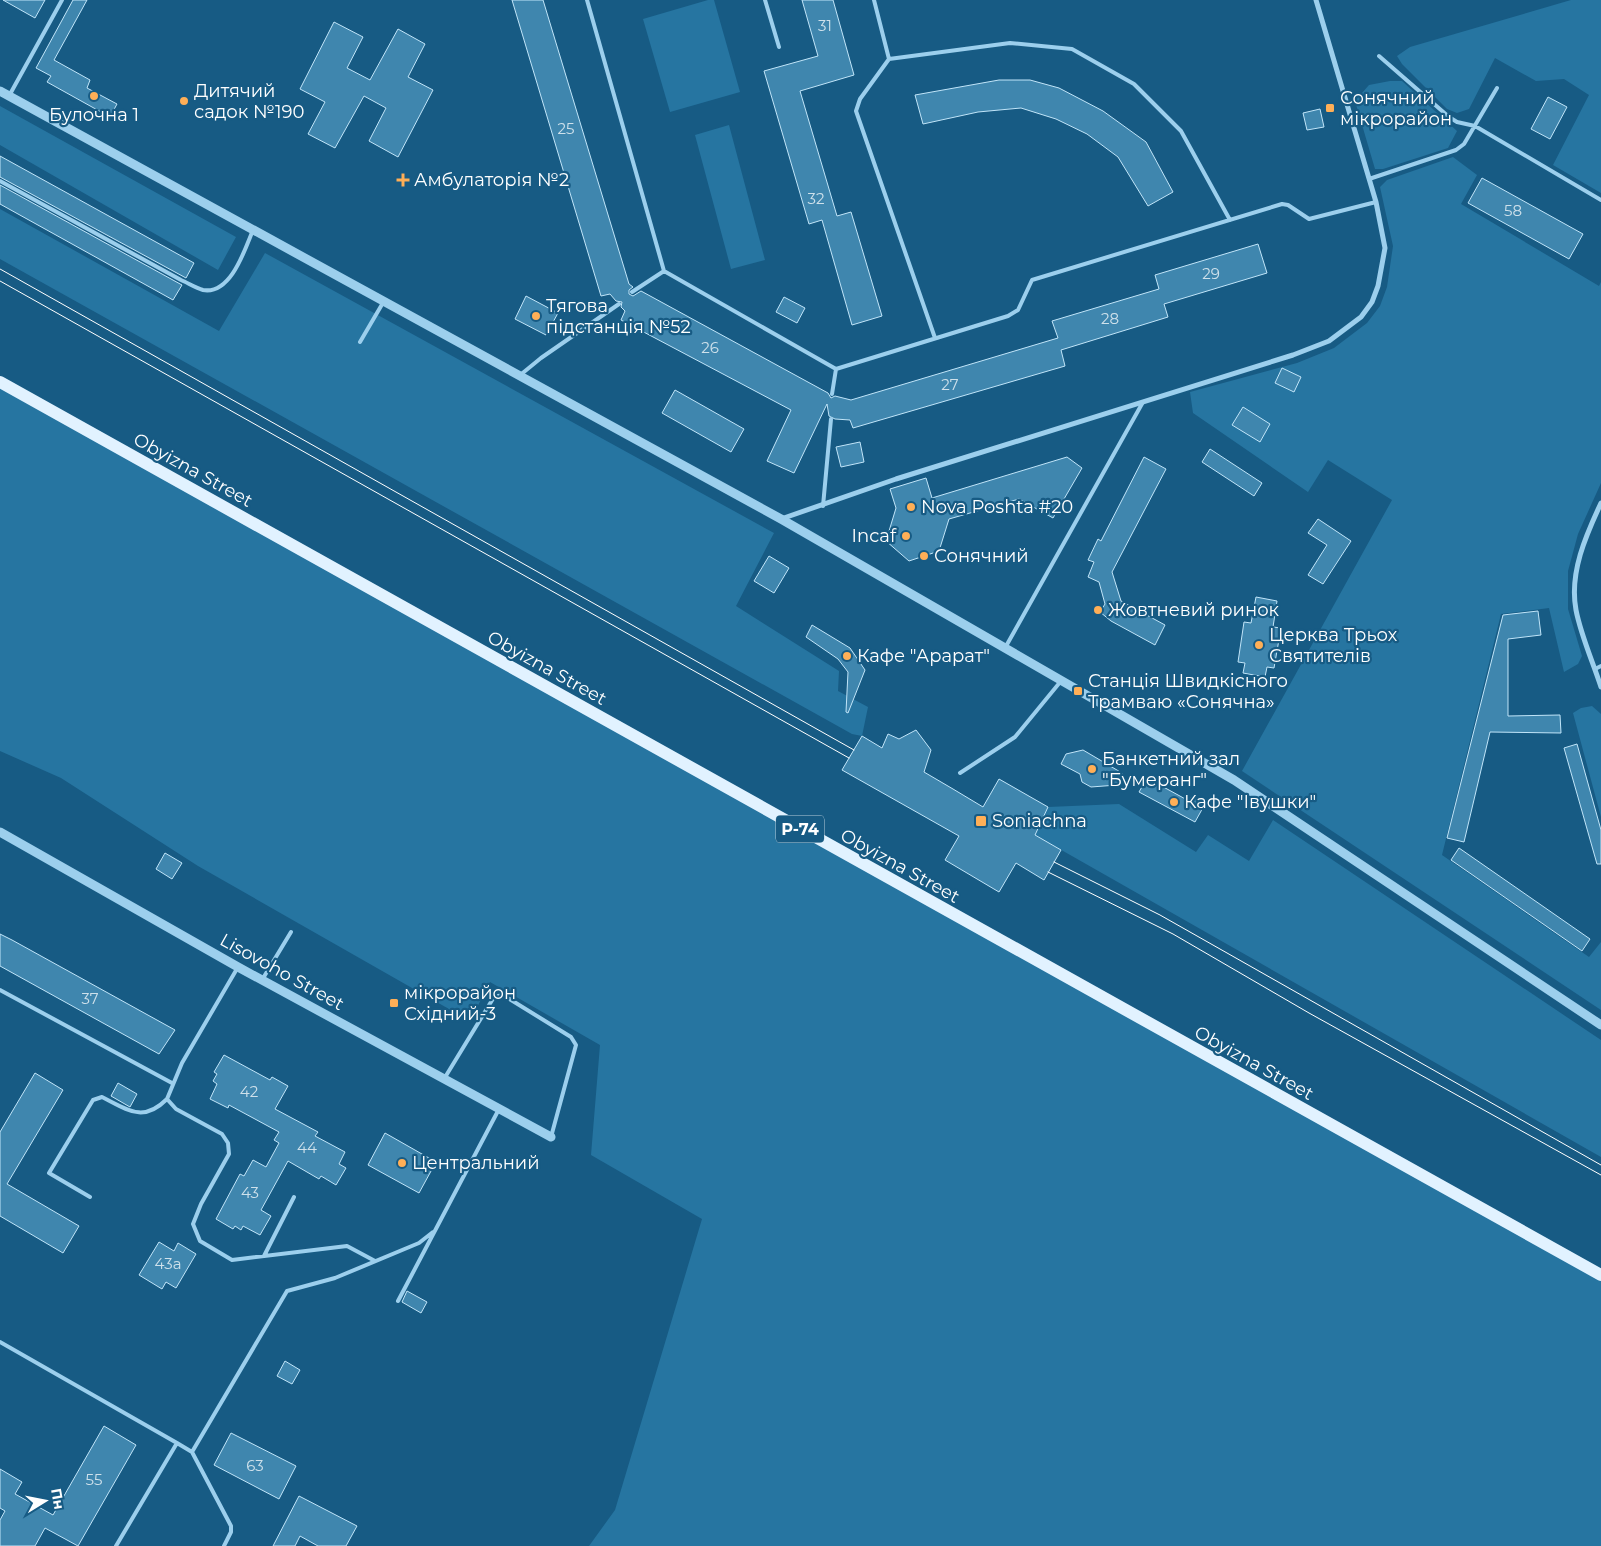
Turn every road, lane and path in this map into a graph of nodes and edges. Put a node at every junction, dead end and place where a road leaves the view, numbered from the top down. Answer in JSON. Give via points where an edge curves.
{"nodes":[{"id":1,"x":62,"y":0,"type":"edge"},
{"id":2,"x":587,"y":0,"type":"edge"},
{"id":3,"x":765,"y":0,"type":"edge"},
{"id":4,"x":874,"y":0,"type":"edge"},
{"id":5,"x":1316,"y":0,"type":"edge"},
{"id":6,"x":779,"y":47,"type":"dead end"},
{"id":7,"x":1379,"y":56,"type":"dead end"},
{"id":8,"x":889,"y":59,"type":"junction"},
{"id":9,"x":1497,"y":88,"type":"dead end"},
{"id":10,"x":0,"y":91,"type":"edge"},
{"id":11,"x":9,"y":96,"type":"junction"},
{"id":12,"x":1476,"y":126,"type":"junction"},
{"id":13,"x":1369,"y":179,"type":"junction"},
{"id":14,"x":0,"y":181,"type":"edge"},
{"id":15,"x":1601,"y":200,"type":"edge"},
{"id":16,"x":1376,"y":202,"type":"junction"},
{"id":17,"x":1230,"y":220,"type":"junction"},
{"id":18,"x":254,"y":230,"type":"junction"},
{"id":19,"x":664,"y":271,"type":"junction"},
{"id":20,"x":632,"y":292,"type":"dead end"},
{"id":21,"x":384,"y":301,"type":"junction"},
{"id":22,"x":619,"y":304,"type":"dead end"},
{"id":23,"x":935,"y":338,"type":"junction"},
{"id":24,"x":360,"y":342,"type":"dead end"},
{"id":25,"x":836,"y":369,"type":"junction"},
{"id":26,"x":519,"y":376,"type":"junction"},
{"id":27,"x":0,"y":382,"type":"edge"},
{"id":28,"x":832,"y":394,"type":"dead end"},
{"id":29,"x":1143,"y":402,"type":"junction"},
{"id":30,"x":832,"y":419,"type":"dead end"},
{"id":31,"x":1601,"y":503,"type":"edge"},
{"id":32,"x":823,"y":506,"type":"junction"},
{"id":33,"x":780,"y":519,"type":"junction"},
{"id":34,"x":1005,"y":648,"type":"junction"},
{"id":35,"x":1598,"y":668,"type":"edge"},
{"id":36,"x":1061,"y":680,"type":"junction"},
{"id":37,"x":1601,"y":687,"type":"edge"},
{"id":38,"x":960,"y":773,"type":"dead end"},
{"id":39,"x":0,"y":832,"type":"edge"},
{"id":40,"x":291,"y":932,"type":"dead end"},
{"id":41,"x":238,"y":967,"type":"junction"},
{"id":42,"x":262,"y":980,"type":"junction"},
{"id":43,"x":0,"y":990,"type":"edge"},
{"id":44,"x":1601,"y":1025,"type":"edge"},
{"id":45,"x":444,"y":1079,"type":"junction"},
{"id":46,"x":172,"y":1083,"type":"junction"},
{"id":47,"x":167,"y":1099,"type":"junction"},
{"id":48,"x":499,"y":1109,"type":"junction"},
{"id":49,"x":551,"y":1137,"type":"joint"},
{"id":50,"x":90,"y":1197,"type":"dead end"},
{"id":51,"x":294,"y":1197,"type":"dead end"},
{"id":52,"x":434,"y":1232,"type":"junction"},
{"id":53,"x":264,"y":1256,"type":"junction"},
{"id":54,"x":375,"y":1261,"type":"junction"},
{"id":55,"x":1601,"y":1275,"type":"edge"},
{"id":56,"x":398,"y":1301,"type":"dead end"},
{"id":57,"x":0,"y":1342,"type":"edge"},
{"id":58,"x":177,"y":1443,"type":"junction"},
{"id":59,"x":192,"y":1452,"type":"junction"},
{"id":60,"x":116,"y":1546,"type":"edge"},
{"id":61,"x":224,"y":1546,"type":"edge"}],
"edges":[{"from":1,"to":11,"type":"lane"},
{"from":2,"to":19,"type":"lane"},
{"from":3,"to":6,"type":"lane"},
{"from":4,"to":8,"type":"lane"},
{"from":5,"to":13,"type":"street"},
{"from":7,"to":12,"type":"lane","via":[[1449,117]]},
{"from":8,"to":17,"type":"lane","via":[[1010,43],[1072,49],[1134,84],[1173,121]]},
{"from":8,"to":23,"type":"lane","via":[[860,99],[856,112]]},
{"from":9,"to":12,"type":"lane"},
{"from":10,"to":11,"type":"street"},
{"from":11,"to":18,"type":"street"},
{"from":12,"to":13,"type":"lane","via":[[1456,150]]},
{"from":12,"to":15,"type":"lane"},
{"from":13,"to":16,"type":"street"},
{"from":14,"to":18,"type":"lane","via":[[203,290],[215,289],[234,274]]},
{"from":16,"to":17,"type":"lane","via":[[1313,219],[1285,204]]},
{"from":16,"to":29,"type":"street","via":[[1385,248],[1378,286],[1361,317],[1329,341]]},
{"from":17,"to":23,"type":"lane","via":[[1032,280],[1018,310],[1008,316]]},
{"from":18,"to":21,"type":"street"},
{"from":19,"to":20,"type":"lane"},
{"from":19,"to":25,"type":"lane"},
{"from":21,"to":24,"type":"lane"},
{"from":21,"to":26,"type":"street"},
{"from":22,"to":26,"type":"lane"},
{"from":23,"to":25,"type":"lane"},
{"from":25,"to":28,"type":"lane"},
{"from":26,"to":33,"type":"street"},
{"from":27,"to":55,"type":"main road","name":"Obyizna Street","number":"Р-74"},
{"from":29,"to":32,"type":"street","via":[[896,479]]},
{"from":29,"to":34,"type":"lane"},
{"from":30,"to":32,"type":"lane"},
{"from":31,"to":35,"type":"street","via":[[1585,536],[1576,572],[1576,608]]},
{"from":32,"to":33,"type":"street"},
{"from":33,"to":34,"type":"street"},
{"from":34,"to":36,"type":"street"},
{"from":35,"to":37,"type":"street"},
{"from":36,"to":38,"type":"lane","via":[[1015,737]]},
{"from":36,"to":44,"type":"street","via":[[1234,780]]},
{"from":39,"to":41,"type":"street","name":"Lisovoho Street"},
{"from":40,"to":42,"type":"lane"},
{"from":41,"to":42,"type":"street","name":"Lisovoho Street"},
{"from":41,"to":46,"type":"lane"},
{"from":42,"to":45,"type":"street","name":"Lisovoho Street"},
{"from":43,"to":46,"type":"lane"},
{"from":45,"to":48,"type":"street","name":"Lisovoho Street"},
{"from":45,"to":49,"type":"lane","via":[[494,997],[503,995],[575,1040]]},
{"from":46,"to":47,"type":"lane"},
{"from":47,"to":50,"type":"lane","via":[[148,1112],[134,1113],[102,1097],[93,1100],[49,1172]]},
{"from":47,"to":53,"type":"lane","via":[[176,1109],[222,1134],[228,1143],[229,1154],[193,1224],[200,1241],[232,1260]]},
{"from":48,"to":49,"type":"street","name":"Lisovoho Street"},
{"from":48,"to":52,"type":"lane"},
{"from":51,"to":53,"type":"lane"},
{"from":52,"to":54,"type":"lane","via":[[419,1243]]},
{"from":52,"to":56,"type":"lane"},
{"from":53,"to":54,"type":"lane","via":[[347,1246]]},
{"from":54,"to":59,"type":"lane","via":[[335,1278],[287,1291]]},
{"from":57,"to":58,"type":"lane"},
{"from":58,"to":59,"type":"lane"},
{"from":58,"to":60,"type":"lane"},
{"from":59,"to":61,"type":"lane","via":[[231,1526]]}]}
